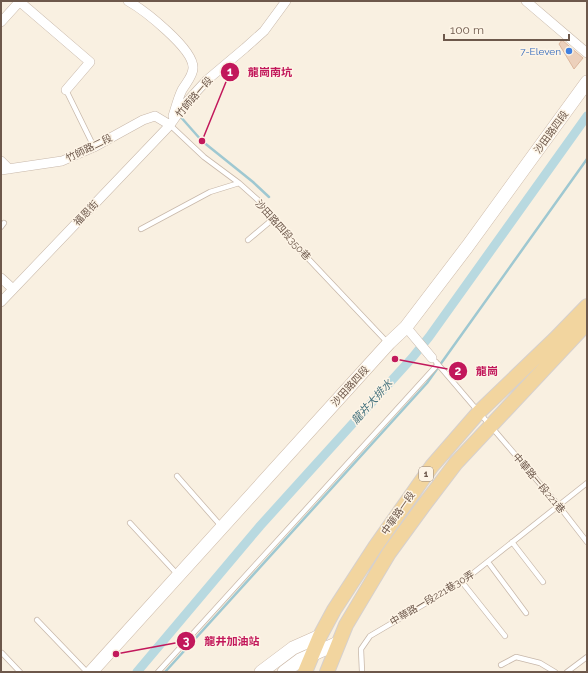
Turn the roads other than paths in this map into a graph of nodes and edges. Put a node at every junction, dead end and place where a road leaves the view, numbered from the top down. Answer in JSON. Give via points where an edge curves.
{"nodes":[{"id":1,"x":20,"y":1,"type":"edge"},
{"id":2,"x":128,"y":1,"type":"edge"},
{"id":3,"x":286,"y":1,"type":"edge"},
{"id":4,"x":531,"y":4,"type":"edge"},
{"id":5,"x":1,"y":22,"type":"edge"},
{"id":6,"x":587,"y":53,"type":"edge"},
{"id":7,"x":587,"y":82,"type":"edge"},
{"id":8,"x":66,"y":90,"type":"joint"},
{"id":9,"x":170,"y":125,"type":"junction"},
{"id":10,"x":94,"y":147,"type":"junction"},
{"id":11,"x":1,"y":161,"type":"edge"},
{"id":12,"x":5,"y":170,"type":"edge"},
{"id":13,"x":240,"y":183,"type":"junction"},
{"id":14,"x":273,"y":218,"type":"junction"},
{"id":15,"x":141,"y":230,"type":"dead end"},
{"id":16,"x":248,"y":240,"type":"dead end"},
{"id":17,"x":1,"y":278,"type":"edge"},
{"id":18,"x":13,"y":289,"type":"junction"},
{"id":19,"x":1,"y":302,"type":"edge"},
{"id":20,"x":587,"y":306,"type":"edge"},
{"id":21,"x":587,"y":323,"type":"edge"},
{"id":22,"x":410,"y":332,"type":"junction"},
{"id":23,"x":389,"y":343,"type":"junction"},
{"id":24,"x":435,"y":361,"type":"junction"},
{"id":25,"x":479,"y":412,"type":"junction"},
{"id":26,"x":490,"y":425,"type":"junction"},
{"id":27,"x":177,"y":476,"type":"dead end"},
{"id":28,"x":587,"y":483,"type":"edge"},
{"id":29,"x":559,"y":506,"type":"junction"},
{"id":30,"x":130,"y":523,"type":"dead end"},
{"id":31,"x":222,"y":528,"type":"junction"},
{"id":32,"x":586,"y":539,"type":"edge"},
{"id":33,"x":512,"y":542,"type":"junction"},
{"id":34,"x":488,"y":562,"type":"junction"},
{"id":35,"x":179,"y":575,"type":"junction"},
{"id":36,"x":462,"y":582,"type":"junction"},
{"id":37,"x":542,"y":582,"type":"dead end"},
{"id":38,"x":526,"y":613,"type":"dead end"},
{"id":39,"x":37,"y":620,"type":"dead end"},
{"id":40,"x":320,"y":636,"type":"junction"},
{"id":41,"x":504,"y":636,"type":"dead end"},
{"id":42,"x":338,"y":643,"type":"junction"},
{"id":43,"x":2,"y":653,"type":"dead end"},
{"id":44,"x":312,"y":656,"type":"junction"},
{"id":45,"x":587,"y":657,"type":"edge"},
{"id":46,"x":501,"y":665,"type":"dead end"},
{"id":47,"x":361,"y":671,"type":"edge"},
{"id":48,"x":20,"y":672,"type":"edge"},
{"id":49,"x":87,"y":672,"type":"edge"},
{"id":50,"x":91,"y":672,"type":"edge"},
{"id":51,"x":158,"y":672,"type":"edge"},
{"id":52,"x":261,"y":672,"type":"edge"},
{"id":53,"x":284,"y":672,"type":"edge"},
{"id":54,"x":305,"y":672,"type":"edge"},
{"id":55,"x":327,"y":672,"type":"edge"},
{"id":56,"x":555,"y":672,"type":"edge"},
{"id":57,"x":567,"y":672,"type":"edge"}],
"edges":[{"from":1,"to":5,"type":"street"},
{"from":1,"to":8,"type":"street","via":[[90,62]]},
{"from":2,"to":9,"type":"street","via":[[172,35],[192,62],[194,69],[178,99]]},
{"from":3,"to":9,"type":"street","name":"竹師路一段","via":[[264,30],[207,80]]},
{"from":4,"to":6,"type":"street"},
{"from":7,"to":22,"type":"street","name":"沙田路四段","via":[[467,247]]},
{"from":8,"to":10,"type":"lane"},
{"from":9,"to":10,"type":"street","name":"竹師路二段","via":[[155,116]]},
{"from":9,"to":13,"type":"lane","name":"沙田路四段350巷","via":[[204,157]]},
{"from":9,"to":18,"type":"street","name":"福恩街"},
{"from":10,"to":12,"type":"street","name":"竹師路二段","via":[[62,161]]},
{"from":11,"to":12,"type":"street"},
{"from":13,"to":14,"type":"lane","name":"沙田路四段350巷"},
{"from":13,"to":15,"type":"lane","via":[[210,192]]},
{"from":14,"to":16,"type":"lane"},
{"from":14,"to":23,"type":"lane","name":"沙田路四段350巷","via":[[284,233]]},
{"from":17,"to":18,"type":"street"},
{"from":18,"to":19,"type":"street","name":"福恩街"},
{"from":20,"to":25,"type":"main road","name":"中華路一段","number":"1"},
{"from":21,"to":26,"type":"main road","name":"中華路一段","number":"1"},
{"from":22,"to":23,"type":"street","name":"沙田路四段"},
{"from":22,"to":24,"type":"street"},
{"from":23,"to":31,"type":"street","name":"沙田路四段"},
{"from":24,"to":25,"type":"lane","name":"中華路一段221巷"},
{"from":24,"to":51,"type":"lane"},
{"from":25,"to":26,"type":"lane","name":"中華路一段221巷"},
{"from":25,"to":40,"type":"main road","name":"中華路一段","number":"1","via":[[432,466],[410,496],[342,597]]},
{"from":26,"to":29,"type":"lane","name":"中華路一段221巷"},
{"from":26,"to":42,"type":"main road","name":"中華路一段","number":"1","via":[[456,463],[389,553]]},
{"from":27,"to":31,"type":"lane"},
{"from":28,"to":29,"type":"lane","name":"中華路一段221巷30弄"},
{"from":29,"to":32,"type":"lane","name":"中華路一段221巷"},
{"from":29,"to":33,"type":"lane","name":"中華路一段221巷30弄"},
{"from":30,"to":35,"type":"lane"},
{"from":31,"to":35,"type":"street","name":"沙田路四段"},
{"from":33,"to":34,"type":"lane","name":"中華路一段221巷30弄"},
{"from":33,"to":37,"type":"lane"},
{"from":34,"to":36,"type":"lane","name":"中華路一段221巷30弄"},
{"from":34,"to":38,"type":"lane"},
{"from":35,"to":50,"type":"street","name":"沙田路四段"},
{"from":36,"to":41,"type":"lane"},
{"from":36,"to":47,"type":"lane","name":"中華路一段221巷30弄","via":[[370,636],[361,649]]},
{"from":39,"to":49,"type":"lane"},
{"from":40,"to":44,"type":"main road","name":"中華路一段","number":"1"},
{"from":40,"to":52,"type":"street","via":[[293,648]]},
{"from":42,"to":44,"type":"street"},
{"from":42,"to":55,"type":"main road","name":"中華路一段","number":"1"},
{"from":43,"to":48,"type":"lane"},
{"from":44,"to":53,"type":"street","via":[[300,660]]},
{"from":44,"to":54,"type":"main road","name":"中華路一段","number":"1"},
{"from":45,"to":57,"type":"lane"},
{"from":46,"to":56,"type":"lane","via":[[516,657],[540,663]]}]}
